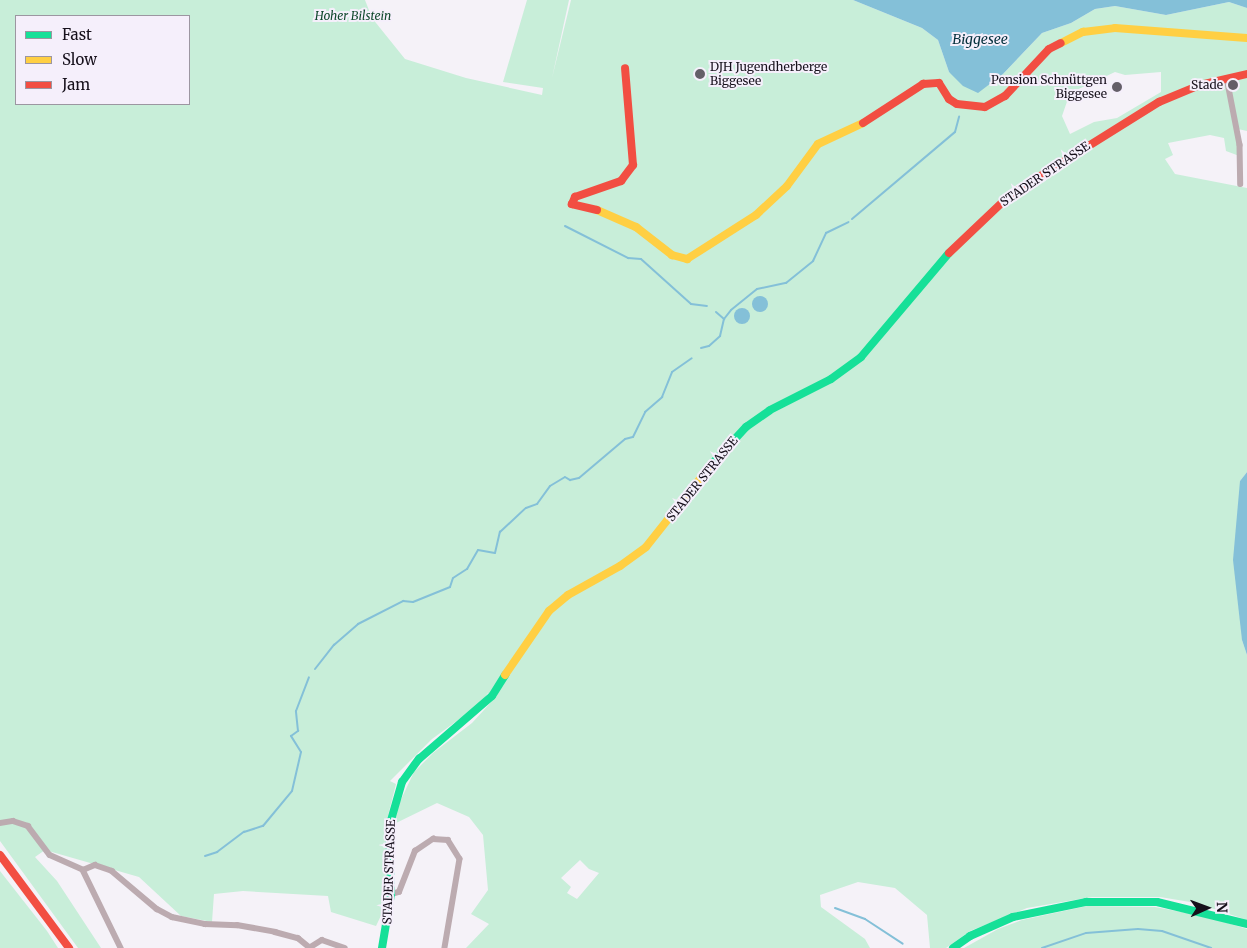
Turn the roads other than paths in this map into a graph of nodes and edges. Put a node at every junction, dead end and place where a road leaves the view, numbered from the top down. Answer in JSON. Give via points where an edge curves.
{"nodes":[{"id":1,"x":1247,"y":38,"type":"edge"},
{"id":2,"x":625,"y":68,"type":"dead end"},
{"id":3,"x":1247,"y":74,"type":"edge"},
{"id":4,"x":1227,"y":78,"type":"junction"},
{"id":5,"x":1244,"y":157,"type":"edge"},
{"id":6,"x":1241,"y":184,"type":"dead end"},
{"id":7,"x":0,"y":823,"type":"edge"},
{"id":8,"x":0,"y":855,"type":"edge"},
{"id":9,"x":83,"y":870,"type":"junction"},
{"id":10,"x":391,"y":894,"type":"junction"},
{"id":11,"x":1247,"y":924,"type":"edge"},
{"id":12,"x":69,"y":948,"type":"edge"},
{"id":13,"x":121,"y":948,"type":"edge"},
{"id":14,"x":309,"y":948,"type":"edge"},
{"id":15,"x":345,"y":948,"type":"edge"},
{"id":16,"x":382,"y":948,"type":"edge"},
{"id":17,"x":446,"y":948,"type":"edge"},
{"id":18,"x":953,"y":948,"type":"edge"}],
"edges":[{"from":1,"to":2,"type":"street","via":[[1114,28],[1083,32],[1049,49],[1005,96],[985,107],[957,104],[949,99],[939,83],[923,84],[863,123],[818,144],[787,186],[756,215],[687,258],[672,255],[636,227],[610,213],[572,204],[575,197],[621,182],[633,165]]},
{"from":3,"to":4,"type":"street","name":"STADER STRASSE"},
{"from":4,"to":5,"type":"street"},
{"from":4,"to":10,"type":"street","name":"STADER STRASSE","via":[[1159,102],[1046,170],[1004,200],[958,241],[861,357],[831,380],[770,410],[746,427],[646,547],[620,566],[568,595],[549,611],[528,636],[492,696],[426,751],[402,782],[389,827]]},
{"from":5,"to":6,"type":"street"},
{"from":7,"to":9,"type":"street","via":[[28,826],[50,855]]},
{"from":8,"to":12,"type":"street"},
{"from":9,"to":13,"type":"street"},
{"from":9,"to":14,"type":"street","via":[[95,866],[112,871],[157,909],[172,917],[275,932],[298,938]]},
{"from":10,"to":16,"type":"street","name":"STADER STRASSE"},
{"from":10,"to":17,"type":"street","via":[[399,892],[415,850],[425,842],[442,839],[452,844],[460,859]]},
{"from":11,"to":18,"type":"street","via":[[1200,910],[1123,900],[1056,906],[1013,917],[970,936]]},
{"from":14,"to":15,"type":"street","via":[[322,940]]}]}
